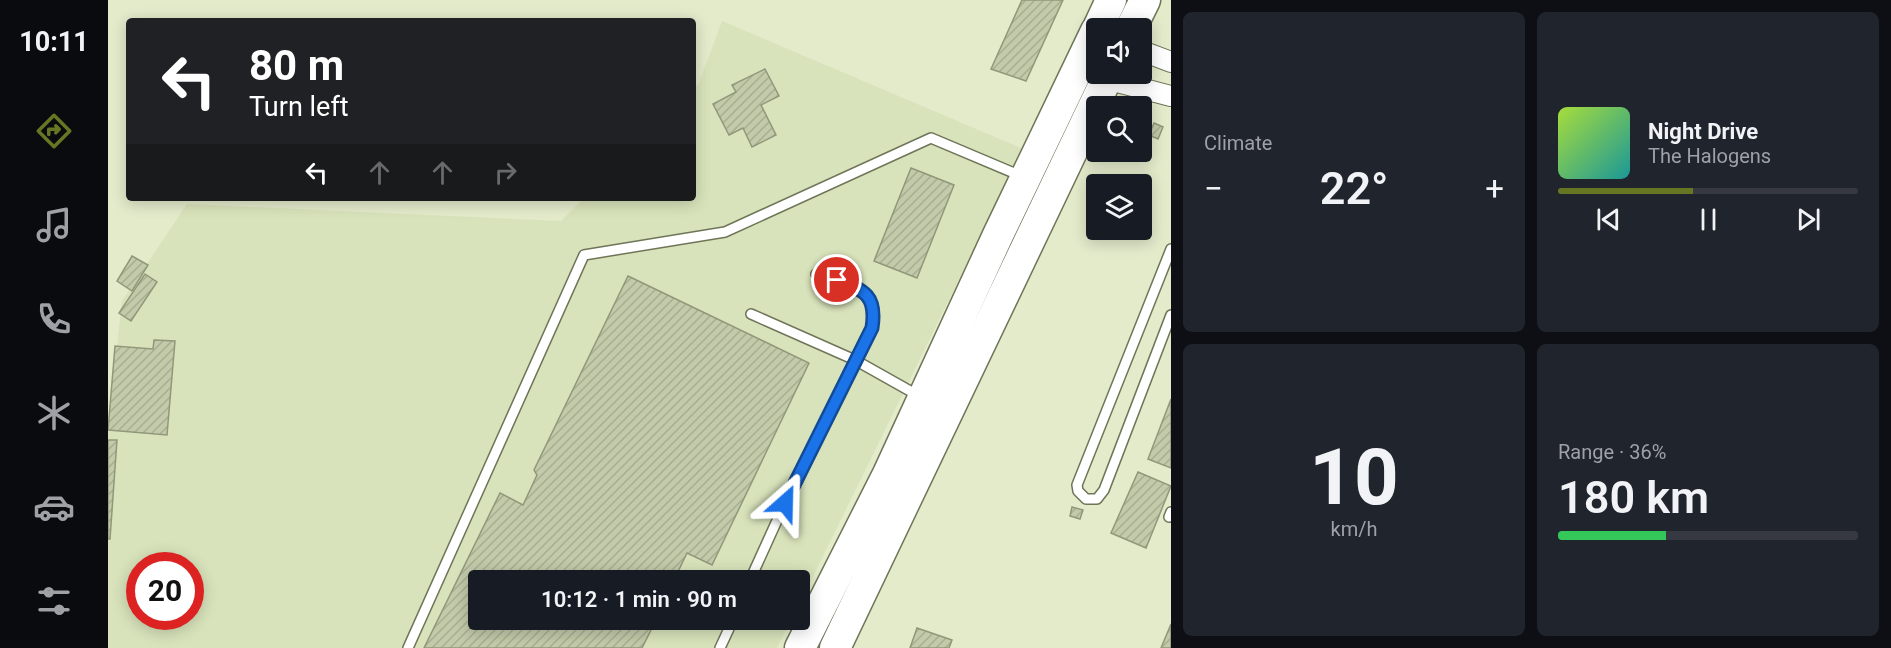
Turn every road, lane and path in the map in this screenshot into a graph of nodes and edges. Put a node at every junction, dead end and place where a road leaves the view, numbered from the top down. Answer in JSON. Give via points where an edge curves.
{"nodes":[{"id":1,"x":1112,"y":0,"type":"edge"},
{"id":2,"x":1145,"y":0,"type":"edge"},
{"id":3,"x":1103,"y":18,"type":"edge"},
{"id":4,"x":1136,"y":18,"type":"edge"},
{"id":5,"x":1086,"y":53,"type":"edge"},
{"id":6,"x":1152,"y":55,"type":"edge"},
{"id":7,"x":1171,"y":62,"type":"edge"},
{"id":8,"x":1104,"y":84,"type":"edge"},
{"id":9,"x":1133,"y":84,"type":"edge"},
{"id":10,"x":1171,"y":96,"type":"edge"},
{"id":11,"x":1026,"y":178,"type":"junction"},
{"id":12,"x":1171,"y":249,"type":"edge"},
{"id":13,"x":816,"y":274,"type":"dead end"},
{"id":14,"x":751,"y":314,"type":"dead end"},
{"id":15,"x":1171,"y":315,"type":"edge"},
{"id":16,"x":855,"y":360,"type":"junction"},
{"id":17,"x":923,"y":398,"type":"junction"},
{"id":18,"x":755,"y":570,"type":"edge"},
{"id":19,"x":728,"y":630,"type":"edge"},
{"id":20,"x":408,"y":648,"type":"edge"},
{"id":21,"x":720,"y":648,"type":"edge"},
{"id":22,"x":800,"y":648,"type":"edge"},
{"id":23,"x":836,"y":648,"type":"edge"}],
"edges":[{"from":1,"to":3,"type":"main road"},
{"from":2,"to":4,"type":"main road"},
{"from":5,"to":11,"type":"main road"},
{"from":6,"to":7,"type":"street"},
{"from":8,"to":23,"type":"main road"},
{"from":9,"to":10,"type":"street"},
{"from":11,"to":17,"type":"main road"},
{"from":11,"to":20,"type":"lane","via":[[931,138],[726,232],[584,255]]},
{"from":12,"to":15,"type":"lane","via":[[1077,485],[1086,499],[1097,499],[1104,490]]},
{"from":13,"to":16,"type":"lane","via":[[857,287],[874,306],[872,328]]},
{"from":14,"to":16,"type":"lane"},
{"from":16,"to":17,"type":"lane"},
{"from":16,"to":18,"type":"lane"},
{"from":17,"to":22,"type":"main road"},
{"from":19,"to":21,"type":"lane"}]}
